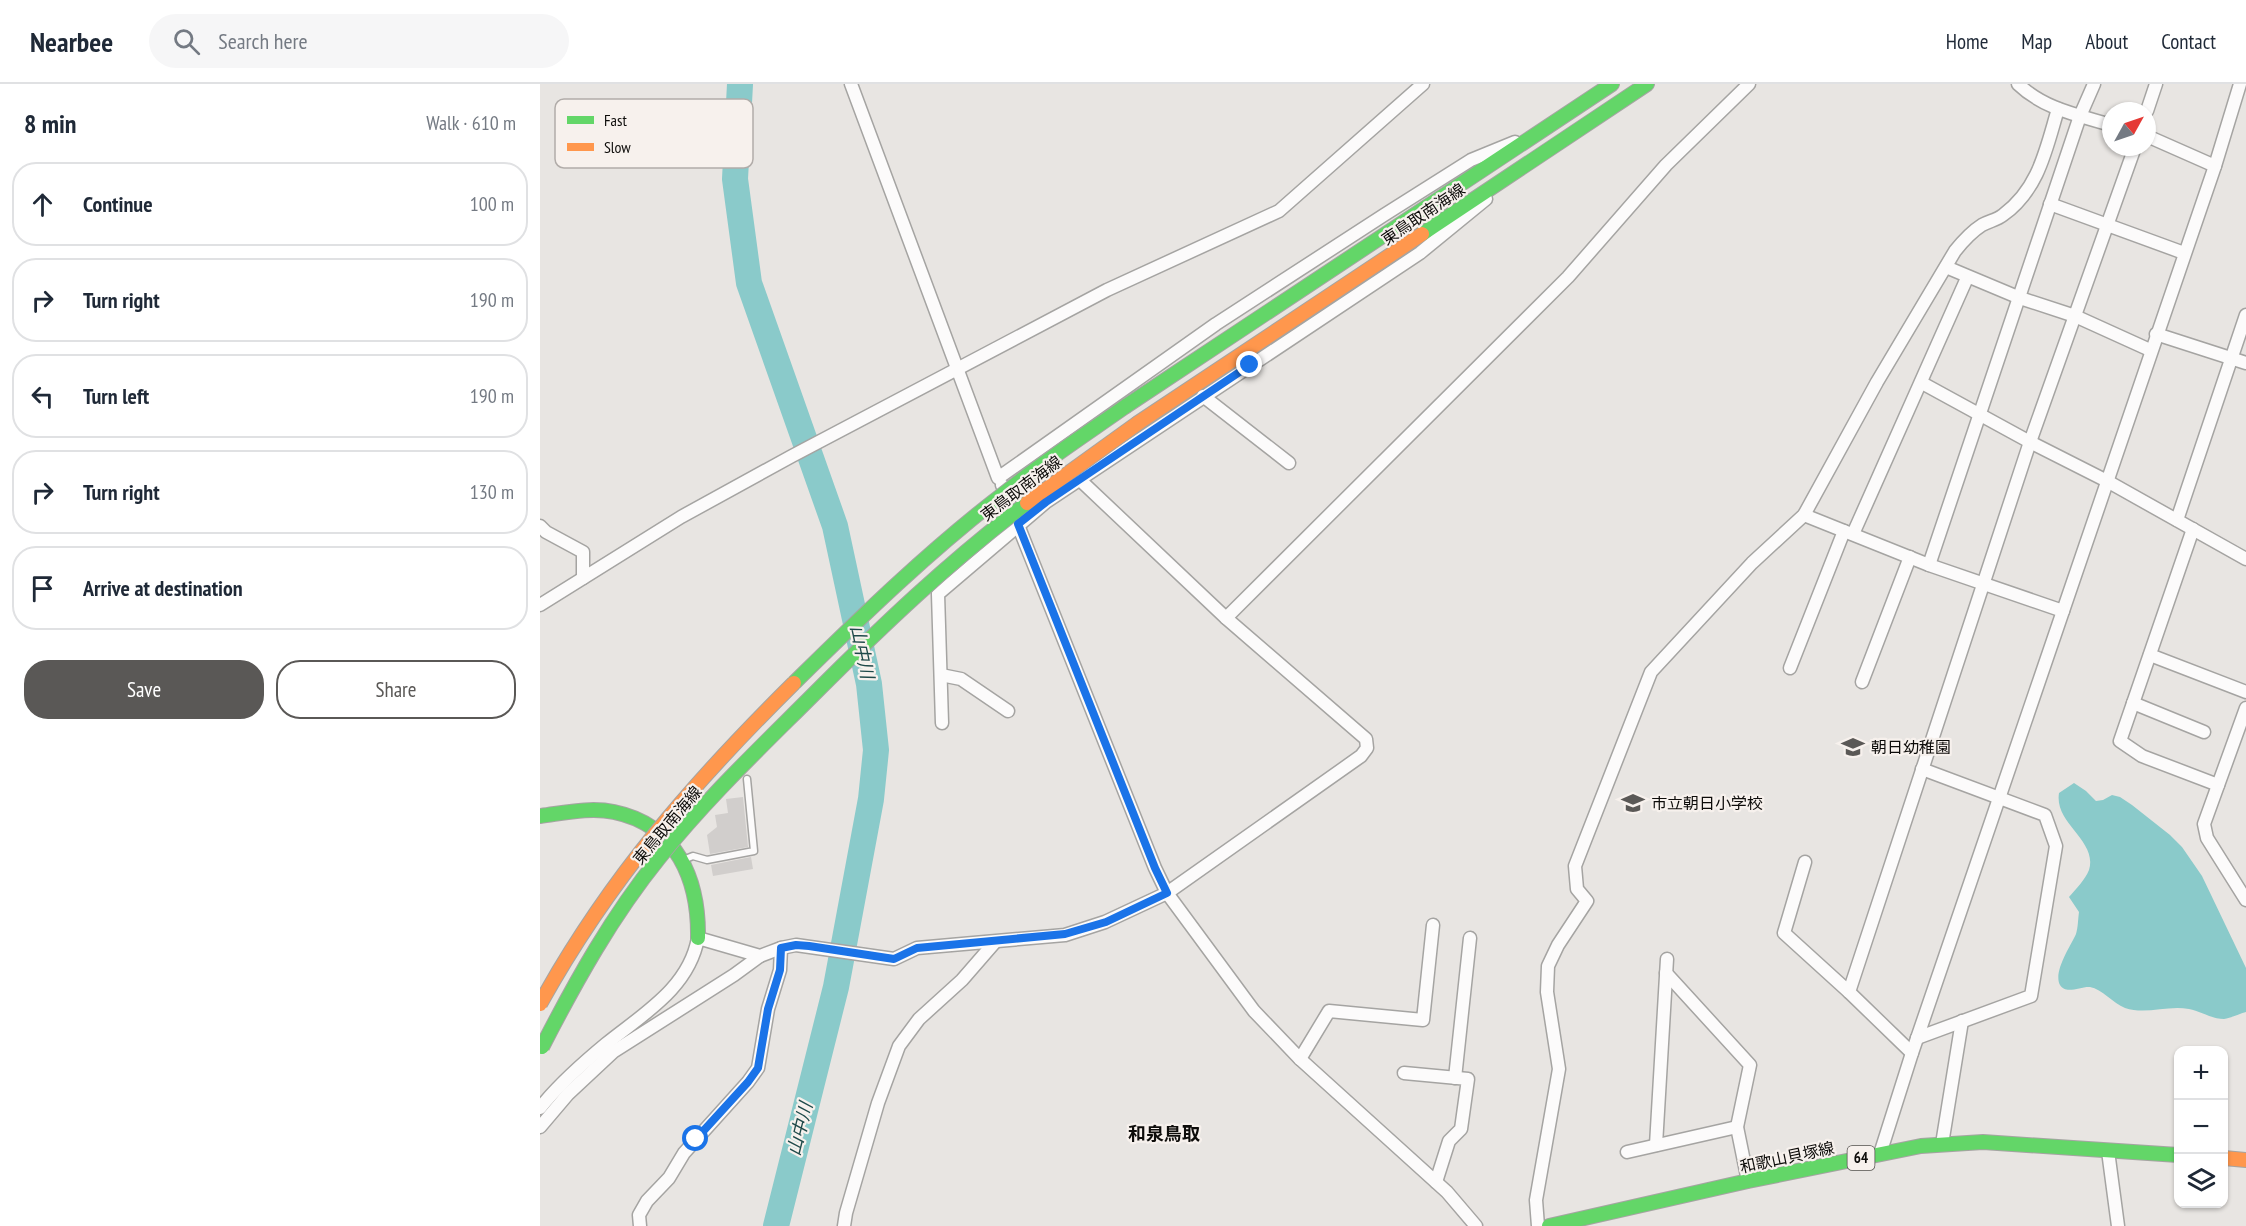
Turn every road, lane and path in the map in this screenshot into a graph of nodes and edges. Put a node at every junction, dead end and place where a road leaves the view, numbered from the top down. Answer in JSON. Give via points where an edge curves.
{"nodes":[{"id":1,"x":852,"y":84,"type":"edge"},
{"id":2,"x":1423,"y":84,"type":"edge"},
{"id":3,"x":1612,"y":84,"type":"edge"},
{"id":4,"x":1647,"y":84,"type":"edge"},
{"id":5,"x":1749,"y":84,"type":"edge"},
{"id":6,"x":2018,"y":84,"type":"edge"},
{"id":7,"x":2094,"y":84,"type":"edge"},
{"id":8,"x":2156,"y":84,"type":"edge"},
{"id":9,"x":2240,"y":84,"type":"edge"},
{"id":10,"x":2150,"y":102,"type":"edge"},
{"id":11,"x":2058,"y":109,"type":"junction"},
{"id":12,"x":2080,"y":116,"type":"junction"},
{"id":13,"x":2102,"y":122,"type":"edge"},
{"id":14,"x":1541,"y":131,"type":"junction"},
{"id":15,"x":2156,"y":140,"type":"edge"},
{"id":16,"x":2132,"y":156,"type":"edge"},
{"id":17,"x":2214,"y":166,"type":"junction"},
{"id":18,"x":1523,"y":167,"type":"junction"},
{"id":19,"x":2050,"y":204,"type":"junction"},
{"id":20,"x":2107,"y":225,"type":"junction"},
{"id":21,"x":2184,"y":253,"type":"junction"},
{"id":22,"x":1946,"y":267,"type":"junction"},
{"id":23,"x":1967,"y":278,"type":"junction"},
{"id":24,"x":2020,"y":298,"type":"junction"},
{"id":25,"x":2246,"y":315,"type":"edge"},
{"id":26,"x":2075,"y":316,"type":"junction"},
{"id":27,"x":2156,"y":334,"type":"junction"},
{"id":28,"x":2150,"y":350,"type":"junction"},
{"id":29,"x":2231,"y":358,"type":"junction"},
{"id":30,"x":2246,"y":363,"type":"edge"},
{"id":31,"x":958,"y":369,"type":"junction"},
{"id":32,"x":1922,"y":383,"type":"junction"},
{"id":33,"x":1203,"y":396,"type":"junction"},
{"id":34,"x":1981,"y":414,"type":"junction"},
{"id":35,"x":2030,"y":442,"type":"junction"},
{"id":36,"x":1289,"y":464,"type":"dead end"},
{"id":37,"x":998,"y":478,"type":"junction"},
{"id":38,"x":1078,"y":480,"type":"junction"},
{"id":39,"x":2107,"y":481,"type":"junction"},
{"id":40,"x":1804,"y":515,"type":"junction"},
{"id":41,"x":2177,"y":520,"type":"junction"},
{"id":42,"x":1018,"y":524,"type":"junction"},
{"id":43,"x":540,"y":526,"type":"edge"},
{"id":44,"x":2193,"y":529,"type":"junction"},
{"id":45,"x":1849,"y":533,"type":"junction"},
{"id":46,"x":1910,"y":557,"type":"junction"},
{"id":47,"x":2246,"y":559,"type":"edge"},
{"id":48,"x":1929,"y":565,"type":"junction"},
{"id":49,"x":583,"y":578,"type":"junction"},
{"id":50,"x":1983,"y":584,"type":"junction"},
{"id":51,"x":540,"y":605,"type":"edge"},
{"id":52,"x":2063,"y":611,"type":"junction"},
{"id":53,"x":1226,"y":618,"type":"junction"},
{"id":54,"x":2150,"y":655,"type":"junction"},
{"id":55,"x":1790,"y":668,"type":"dead end"},
{"id":56,"x":941,"y":675,"type":"junction"},
{"id":57,"x":1862,"y":682,"type":"dead end"},
{"id":58,"x":2246,"y":692,"type":"edge"},
{"id":59,"x":2133,"y":704,"type":"junction"},
{"id":60,"x":2246,"y":708,"type":"edge"},
{"id":61,"x":1008,"y":711,"type":"dead end"},
{"id":62,"x":942,"y":723,"type":"dead end"},
{"id":63,"x":2204,"y":732,"type":"dead end"},
{"id":64,"x":1922,"y":769,"type":"junction"},
{"id":65,"x":747,"y":779,"type":"dead end"},
{"id":66,"x":2218,"y":785,"type":"junction"},
{"id":67,"x":1999,"y":798,"type":"junction"},
{"id":68,"x":540,"y":816,"type":"edge"},
{"id":69,"x":682,"y":860,"type":"junction"},
{"id":70,"x":1805,"y":862,"type":"dead end"},
{"id":71,"x":1167,"y":893,"type":"junction"},
{"id":72,"x":2246,"y":900,"type":"edge"},
{"id":73,"x":1433,"y":925,"type":"dead end"},
{"id":74,"x":698,"y":938,"type":"junction"},
{"id":75,"x":1470,"y":938,"type":"dead end"},
{"id":76,"x":995,"y":942,"type":"junction"},
{"id":77,"x":781,"y":948,"type":"junction"},
{"id":78,"x":760,"y":956,"type":"junction"},
{"id":79,"x":1667,"y":959,"type":"dead end"},
{"id":80,"x":1666,"y":973,"type":"junction"},
{"id":81,"x":1849,"y":992,"type":"junction"},
{"id":82,"x":540,"y":1004,"type":"edge"},
{"id":83,"x":1962,"y":1022,"type":"junction"},
{"id":84,"x":1917,"y":1038,"type":"junction"},
{"id":85,"x":541,"y":1049,"type":"edge"},
{"id":86,"x":1912,"y":1053,"type":"junction"},
{"id":87,"x":1300,"y":1059,"type":"junction"},
{"id":88,"x":1404,"y":1074,"type":"dead end"},
{"id":89,"x":1455,"y":1078,"type":"junction"},
{"id":90,"x":540,"y":1108,"type":"edge"},
{"id":91,"x":540,"y":1126,"type":"edge"},
{"id":92,"x":1737,"y":1127,"type":"junction"},
{"id":93,"x":1942,"y":1144,"type":"junction"},
{"id":94,"x":1656,"y":1145,"type":"junction"},
{"id":95,"x":2108,"y":1151,"type":"junction"},
{"id":96,"x":1627,"y":1152,"type":"dead end"},
{"id":97,"x":1880,"y":1154,"type":"junction"},
{"id":98,"x":2174,"y":1155,"type":"edge"},
{"id":99,"x":2228,"y":1158,"type":"edge"},
{"id":100,"x":2246,"y":1160,"type":"edge"},
{"id":101,"x":1748,"y":1181,"type":"junction"},
{"id":102,"x":1436,"y":1182,"type":"junction"},
{"id":103,"x":640,"y":1226,"type":"edge"},
{"id":104,"x":844,"y":1226,"type":"edge"},
{"id":105,"x":1476,"y":1226,"type":"edge"},
{"id":106,"x":1538,"y":1226,"type":"edge"},
{"id":107,"x":1549,"y":1226,"type":"edge"},
{"id":108,"x":2118,"y":1226,"type":"edge"}],
"edges":[{"from":1,"to":31,"type":"street"},
{"from":2,"to":31,"type":"street","via":[[1279,211],[1107,290]]},
{"from":3,"to":14,"type":"main road","name":"東鳥取南海線"},
{"from":4,"to":18,"type":"main road","name":"東鳥取南海線"},
{"from":5,"to":53,"type":"street","via":[[1666,165],[1568,277]]},
{"from":6,"to":11,"type":"street"},
{"from":7,"to":12,"type":"street"},
{"from":8,"to":10,"type":"street"},
{"from":9,"to":17,"type":"street"},
{"from":11,"to":12,"type":"street"},
{"from":11,"to":22,"type":"street","via":[[2040,171],[2030,188],[2001,217],[1970,234]]},
{"from":12,"to":13,"type":"street"},
{"from":12,"to":19,"type":"street"},
{"from":14,"to":37,"type":"street","via":[[1471,160],[1384,215],[1216,324]]},
{"from":14,"to":82,"type":"main road","name":"東鳥取南海線","bridge":true,"via":[[1126,406],[991,503],[925,559],[837,640],[699,780],[643,846],[577,938]]},
{"from":15,"to":17,"type":"street"},
{"from":16,"to":20,"type":"street"},
{"from":17,"to":21,"type":"street"},
{"from":18,"to":33,"type":"street","via":[[1420,253]]},
{"from":18,"to":85,"type":"main road","name":"東鳥取南海線","bridge":true,"via":[[1138,423],[1005,519],[938,574],[722,787],[658,860],[595,949]]},
{"from":19,"to":20,"type":"street"},
{"from":19,"to":24,"type":"street"},
{"from":20,"to":21,"type":"street"},
{"from":20,"to":26,"type":"street"},
{"from":21,"to":27,"type":"street"},
{"from":22,"to":23,"type":"street"},
{"from":22,"to":40,"type":"street"},
{"from":23,"to":24,"type":"street"},
{"from":23,"to":32,"type":"street"},
{"from":24,"to":26,"type":"street"},
{"from":24,"to":34,"type":"street"},
{"from":25,"to":29,"type":"street"},
{"from":26,"to":28,"type":"street"},
{"from":26,"to":35,"type":"street"},
{"from":27,"to":28,"type":"street"},
{"from":27,"to":29,"type":"street"},
{"from":28,"to":39,"type":"street"},
{"from":29,"to":30,"type":"street"},
{"from":29,"to":41,"type":"street"},
{"from":31,"to":37,"type":"street"},
{"from":31,"to":49,"type":"street","via":[[681,517]]},
{"from":32,"to":34,"type":"street"},
{"from":32,"to":45,"type":"street"},
{"from":33,"to":36,"type":"street"},
{"from":33,"to":38,"type":"street"},
{"from":34,"to":35,"type":"street"},
{"from":34,"to":48,"type":"street"},
{"from":35,"to":39,"type":"street"},
{"from":35,"to":50,"type":"street"},
{"from":37,"to":42,"type":"street"},
{"from":38,"to":42,"type":"street"},
{"from":38,"to":53,"type":"street"},
{"from":39,"to":41,"type":"street"},
{"from":39,"to":52,"type":"street"},
{"from":40,"to":45,"type":"street"},
{"from":40,"to":106,"type":"street","via":[[1752,563],[1651,672],[1575,866],[1577,889],[1587,901],[1548,966],[1547,992],[1558,1069],[1536,1200]]},
{"from":41,"to":44,"type":"street"},
{"from":42,"to":56,"type":"street","via":[[938,594]]},
{"from":42,"to":71,"type":"street"},
{"from":43,"to":49,"type":"street","via":[[583,552]]},
{"from":44,"to":47,"type":"street"},
{"from":44,"to":54,"type":"street"},
{"from":45,"to":46,"type":"street"},
{"from":45,"to":55,"type":"street"},
{"from":46,"to":48,"type":"street"},
{"from":46,"to":57,"type":"street"},
{"from":48,"to":50,"type":"street"},
{"from":49,"to":51,"type":"street"},
{"from":50,"to":52,"type":"street"},
{"from":50,"to":64,"type":"street"},
{"from":52,"to":67,"type":"street"},
{"from":53,"to":71,"type":"street","via":[[1366,739],[1367,748]]},
{"from":54,"to":58,"type":"street"},
{"from":54,"to":59,"type":"street"},
{"from":56,"to":61,"type":"street","via":[[961,679]]},
{"from":56,"to":62,"type":"street"},
{"from":59,"to":63,"type":"street"},
{"from":59,"to":66,"type":"street","via":[[2120,741],[2142,756]]},
{"from":60,"to":66,"type":"street"},
{"from":64,"to":67,"type":"street"},
{"from":64,"to":81,"type":"street"},
{"from":65,"to":69,"type":"lane","via":[[754,851],[707,860],[693,856]]},
{"from":66,"to":72,"type":"street","via":[[2204,824],[2207,838]]},
{"from":67,"to":83,"type":"street","via":[[2045,815],[2056,846],[2031,996]]},
{"from":67,"to":84,"type":"street"},
{"from":68,"to":69,"type":"main road","via":[[592,810],[626,815],[654,828]]},
{"from":69,"to":74,"type":"main road","via":[[695,890]]},
{"from":70,"to":81,"type":"street","via":[[1784,933]]},
{"from":71,"to":76,"type":"street","via":[[1106,922],[1065,934]]},
{"from":71,"to":87,"type":"street","via":[[1254,1011]]},
{"from":73,"to":87,"type":"street","via":[[1423,1020],[1329,1011]]},
{"from":74,"to":78,"type":"street"},
{"from":74,"to":90,"type":"street","via":[[689,966],[669,992],[591,1056]]},
{"from":75,"to":89,"type":"street"},
{"from":76,"to":77,"type":"street","via":[[917,948],[894,959],[809,946]]},
{"from":76,"to":104,"type":"street","via":[[962,980],[919,1019],[899,1046],[878,1103]]},
{"from":77,"to":78,"type":"street"},
{"from":77,"to":103,"type":"street","via":[[780,970],[768,1009],[758,1068],[647,1201],[639,1215]]},
{"from":78,"to":91,"type":"street","via":[[613,1052]]},
{"from":79,"to":80,"type":"street"},
{"from":80,"to":92,"type":"street","via":[[1750,1065]]},
{"from":80,"to":94,"type":"street"},
{"from":81,"to":86,"type":"street"},
{"from":83,"to":84,"type":"street"},
{"from":83,"to":93,"type":"street"},
{"from":84,"to":86,"type":"street"},
{"from":86,"to":97,"type":"street"},
{"from":87,"to":102,"type":"street"},
{"from":88,"to":89,"type":"street"},
{"from":89,"to":102,"type":"street","via":[[1468,1079],[1461,1129],[1449,1141]]},
{"from":92,"to":94,"type":"street"},
{"from":92,"to":101,"type":"street"},
{"from":93,"to":95,"type":"main road","name":"和歌山貝塚線","number":"64","via":[[1983,1142]]},
{"from":93,"to":97,"type":"main road","name":"和歌山貝塚線","number":"64"},
{"from":94,"to":96,"type":"street"},
{"from":95,"to":98,"type":"main road","name":"和歌山貝塚線","number":"64"},
{"from":95,"to":108,"type":"street"},
{"from":97,"to":101,"type":"main road","name":"和歌山貝塚線","number":"64"},
{"from":99,"to":100,"type":"main road"},
{"from":101,"to":107,"type":"main road","name":"和歌山貝塚線","number":"64"},
{"from":102,"to":105,"type":"street"}]}
